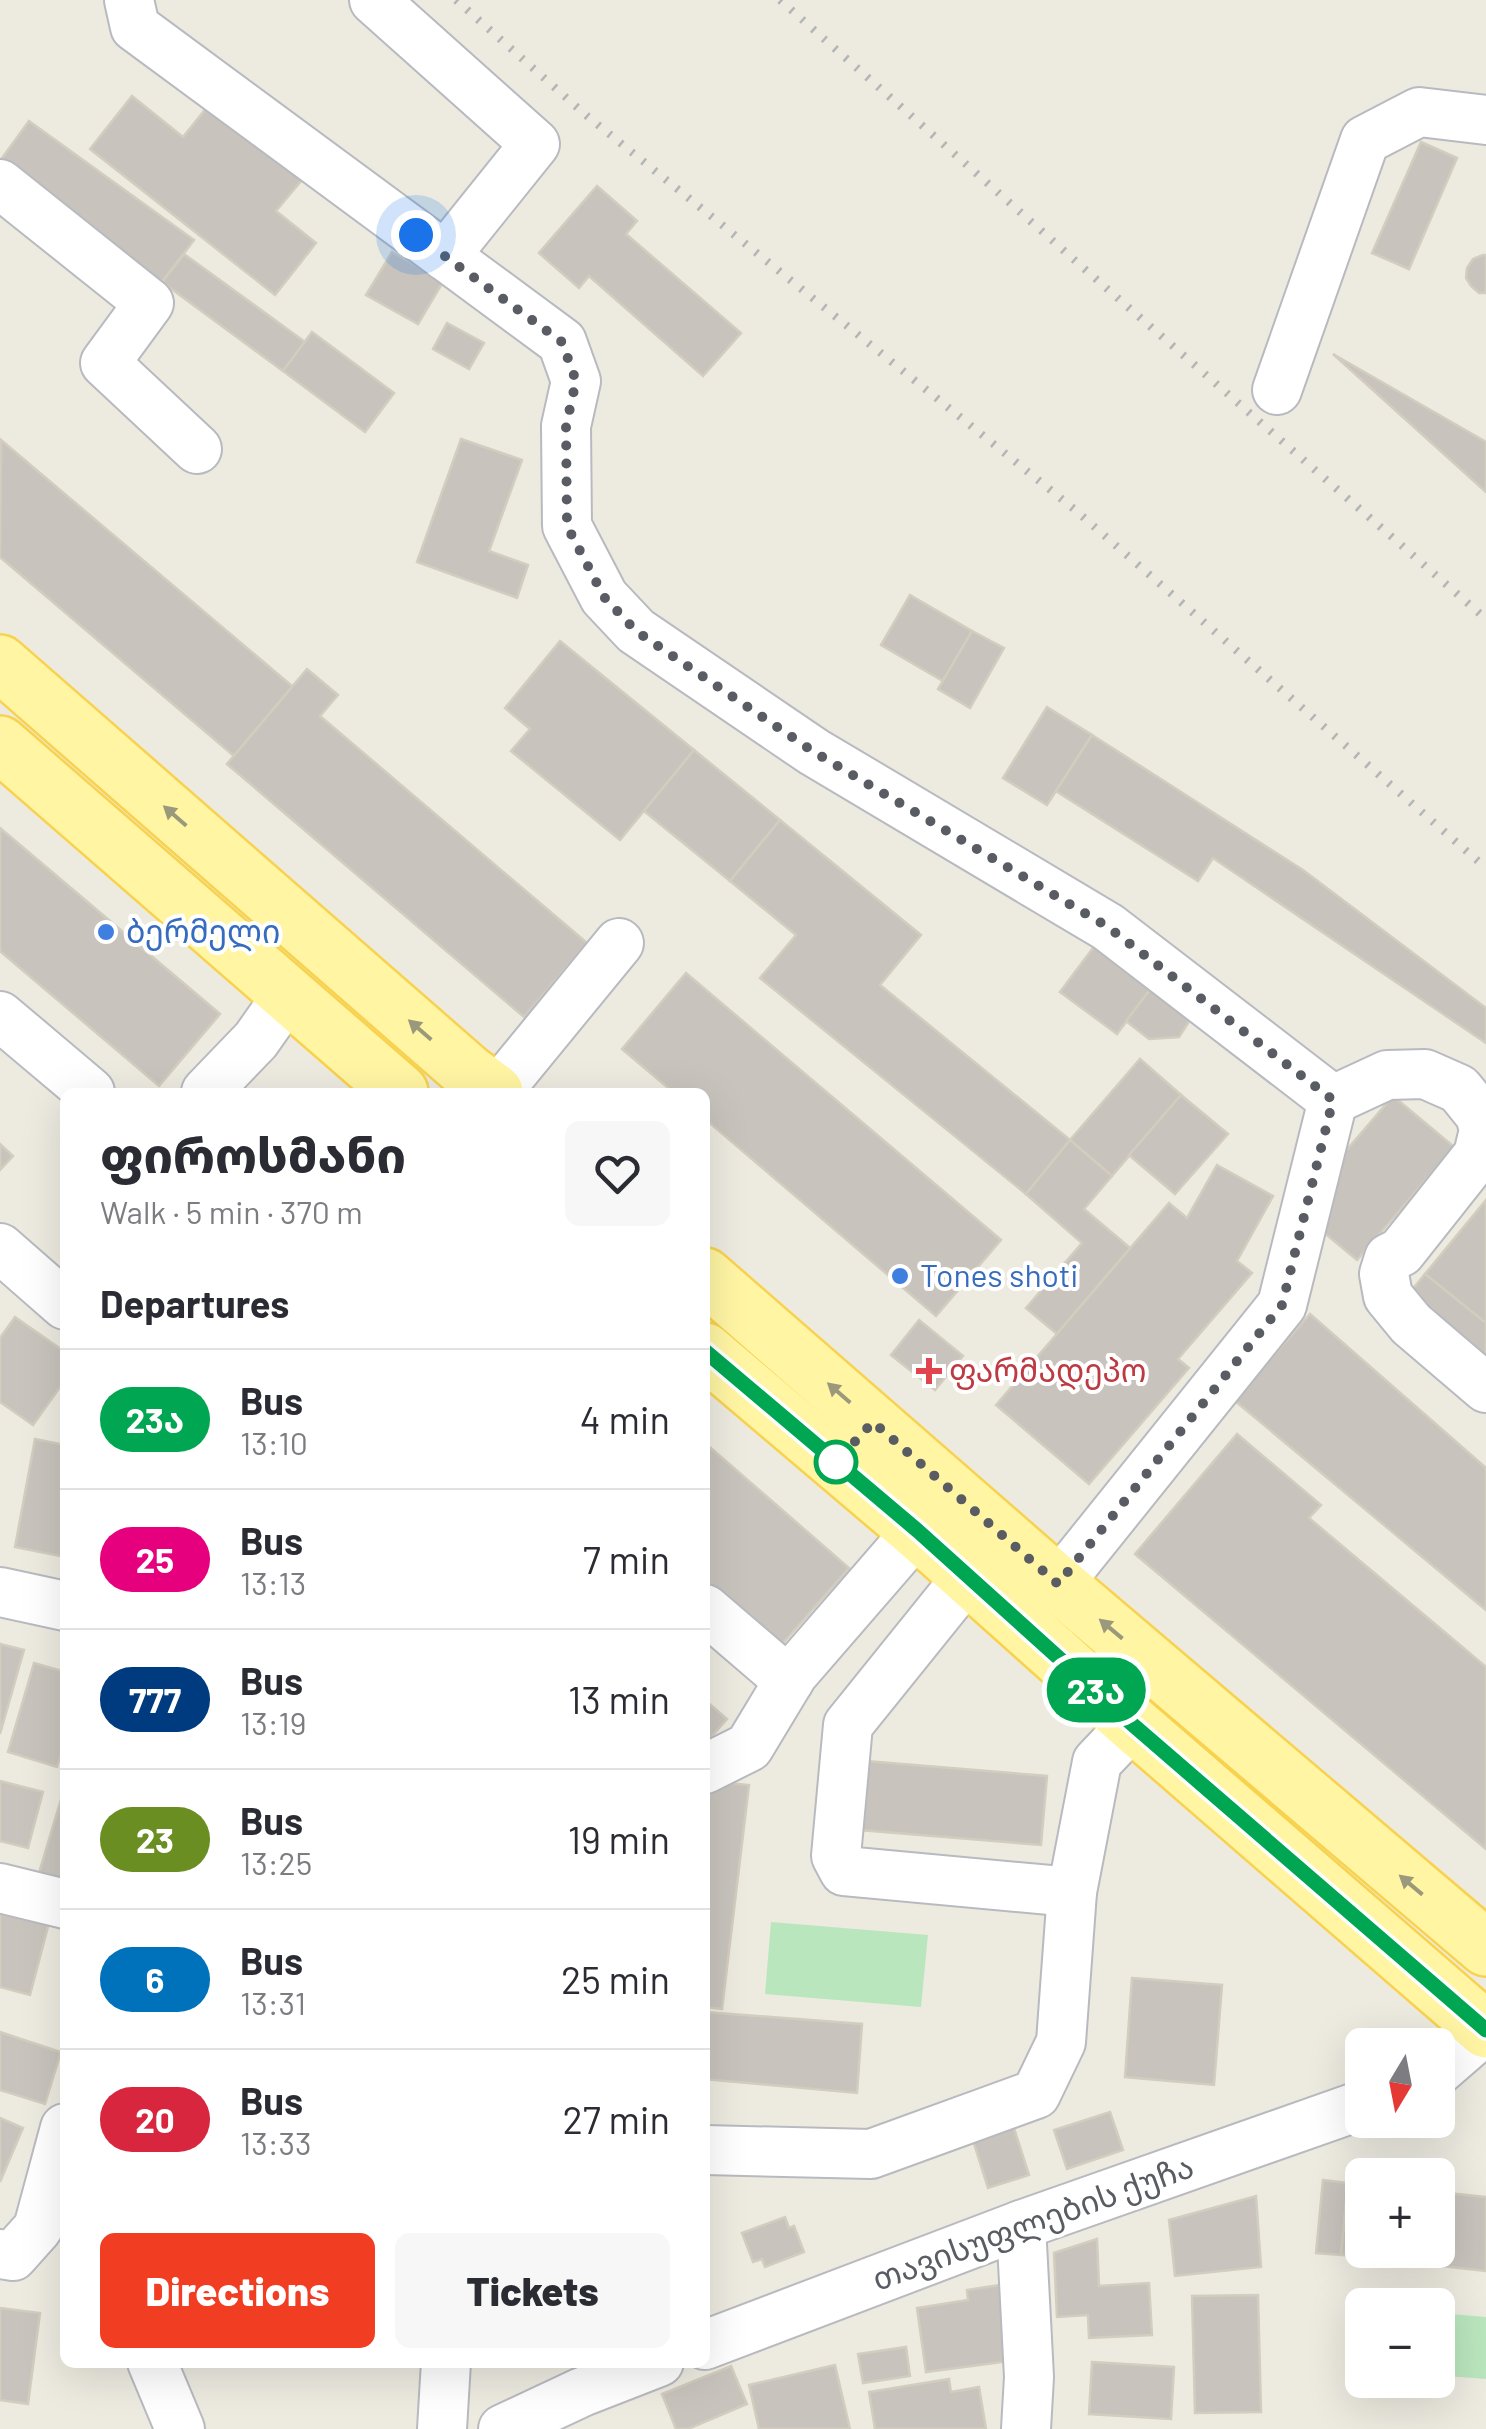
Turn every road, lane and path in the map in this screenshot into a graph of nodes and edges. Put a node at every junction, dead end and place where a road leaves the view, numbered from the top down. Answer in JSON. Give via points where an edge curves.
{"nodes":[{"id":1,"x":129,"y":0,"type":"edge"},
{"id":2,"x":374,"y":0,"type":"edge"},
{"id":3,"x":1486,"y":120,"type":"edge"},
{"id":4,"x":0,"y":184,"type":"edge"},
{"id":5,"x":445,"y":256,"type":"junction"},
{"id":6,"x":1277,"y":390,"type":"dead end"},
{"id":7,"x":197,"y":448,"type":"dead end"},
{"id":8,"x":0,"y":663,"type":"edge"},
{"id":9,"x":0,"y":744,"type":"edge"},
{"id":10,"x":619,"y":943,"type":"dead end"},
{"id":11,"x":288,"y":993,"type":"junction"},
{"id":12,"x":0,"y":1016,"type":"edge"},
{"id":13,"x":85,"y":1088,"type":"edge"},
{"id":14,"x":210,"y":1088,"type":"edge"},
{"id":15,"x":395,"y":1088,"type":"edge"},
{"id":16,"x":490,"y":1088,"type":"edge"},
{"id":17,"x":499,"y":1088,"type":"edge"},
{"id":18,"x":1333,"y":1100,"type":"junction"},
{"id":19,"x":0,"y":1248,"type":"edge"},
{"id":20,"x":710,"y":1280,"type":"edge"},
{"id":21,"x":60,"y":1300,"type":"edge"},
{"id":22,"x":710,"y":1355,"type":"edge"},
{"id":23,"x":1486,"y":1388,"type":"edge"},
{"id":24,"x":918,"y":1531,"type":"junction"},
{"id":25,"x":968,"y":1576,"type":"junction"},
{"id":26,"x":1058,"y":1584,"type":"junction"},
{"id":27,"x":0,"y":1592,"type":"edge"},
{"id":28,"x":60,"y":1605,"type":"edge"},
{"id":29,"x":710,"y":1613,"type":"edge"},
{"id":30,"x":789,"y":1680,"type":"junction"},
{"id":31,"x":1132,"y":1724,"type":"junction"},
{"id":32,"x":710,"y":1766,"type":"edge"},
{"id":33,"x":0,"y":1888,"type":"edge"},
{"id":34,"x":1072,"y":1892,"type":"junction"},
{"id":35,"x":60,"y":1903,"type":"edge"},
{"id":36,"x":1486,"y":1948,"type":"edge"},
{"id":37,"x":1486,"y":2030,"type":"edge"},
{"id":38,"x":1455,"y":2056,"type":"edge"},
{"id":39,"x":1345,"y":2110,"type":"edge"},
{"id":40,"x":60,"y":2147,"type":"edge"},
{"id":41,"x":710,"y":2150,"type":"edge"},
{"id":42,"x":1021,"y":2224,"type":"junction"},
{"id":43,"x":0,"y":2254,"type":"edge"},
{"id":44,"x":710,"y":2343,"type":"edge"},
{"id":45,"x":155,"y":2368,"type":"edge"},
{"id":46,"x":446,"y":2368,"type":"edge"},
{"id":47,"x":650,"y":2368,"type":"edge"},
{"id":48,"x":579,"y":2410,"type":"edge"},
{"id":49,"x":180,"y":2429,"type":"edge"},
{"id":50,"x":442,"y":2429,"type":"edge"},
{"id":51,"x":503,"y":2429,"type":"edge"},
{"id":52,"x":1026,"y":2429,"type":"edge"}],
"edges":[{"from":1,"to":5,"type":"street","via":[[135,27]]},
{"from":2,"to":5,"type":"street","via":[[535,144]]},
{"from":3,"to":6,"type":"street","via":[[1419,112],[1365,140]]},
{"from":4,"to":7,"type":"street","via":[[149,303],[106,363]]},
{"from":5,"to":18,"type":"street","via":[[562,342],[576,381],[566,426],[567,526],[604,597],[636,631],[814,752],[1108,927]]},
{"from":16,"to":8,"type":"main road","one_way":true},
{"from":9,"to":11,"type":"main road"},
{"from":10,"to":17,"type":"street"},
{"from":11,"to":14,"type":"street","via":[[256,1040]]},
{"from":11,"to":15,"type":"main road"},
{"from":12,"to":13,"type":"street"},
{"from":18,"to":23,"type":"street","via":[[1386,1076],[1425,1074],[1460,1089],[1480,1115],[1478,1155],[1390,1258],[1384,1274],[1388,1296],[1411,1324]]},
{"from":18,"to":26,"type":"street","via":[[1282,1305]]},
{"from":19,"to":21,"type":"street"},
{"from":26,"to":20,"type":"main road","one_way":true},
{"from":22,"to":24,"type":"main road"},
{"from":24,"to":25,"type":"main road"},
{"from":24,"to":30,"type":"street"},
{"from":25,"to":31,"type":"main road"},
{"from":25,"to":34,"type":"street","via":[[848,1725],[836,1856],[844,1871]]},
{"from":36,"to":26,"type":"main road","one_way":true},
{"from":27,"to":28,"type":"street"},
{"from":29,"to":30,"type":"street"},
{"from":30,"to":32,"type":"street","via":[[749,1747]]},
{"from":31,"to":34,"type":"street","via":[[1097,1762]]},
{"from":31,"to":37,"type":"main road"},
{"from":33,"to":35,"type":"street"},
{"from":34,"to":41,"type":"street","via":[[1061,2042],[1036,2094],[872,2154]]},
{"from":37,"to":38,"type":"street"},
{"from":39,"to":42,"type":"street","name":"თავისუფლების ქუჩა"},
{"from":40,"to":43,"type":"street","via":[[38,2228],[13,2256]]},
{"from":42,"to":44,"type":"street","name":"თავისუფლების ქუჩა"},
{"from":42,"to":52,"type":"street"},
{"from":45,"to":49,"type":"street"},
{"from":46,"to":50,"type":"street"},
{"from":47,"to":48,"type":"street"},
{"from":48,"to":51,"type":"street"}]}
